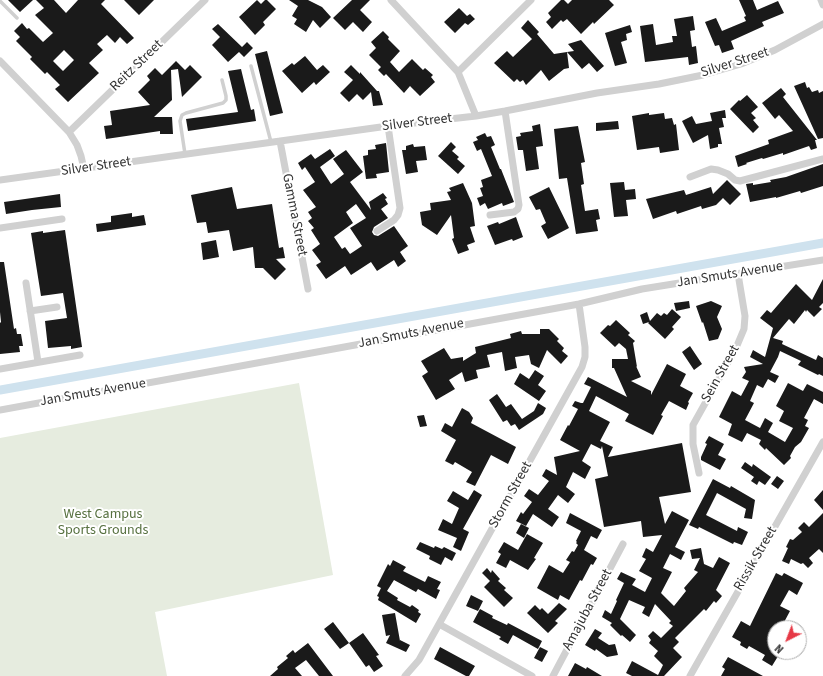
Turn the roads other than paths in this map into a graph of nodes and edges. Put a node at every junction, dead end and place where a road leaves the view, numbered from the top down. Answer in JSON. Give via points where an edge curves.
{"nodes":[{"id":1,"x":205,"y":0,"type":"edge"},
{"id":2,"x":391,"y":0,"type":"edge"},
{"id":3,"x":531,"y":0,"type":"edge"},
{"id":4,"x":821,"y":0,"type":"edge"},
{"id":5,"x":0,"y":1,"type":"edge"},
{"id":6,"x":823,"y":5,"type":"edge"},
{"id":7,"x":17,"y":18,"type":"dead end"},
{"id":8,"x":823,"y":24,"type":"edge"},
{"id":9,"x":0,"y":60,"type":"edge"},
{"id":10,"x":251,"y":66,"type":"dead end"},
{"id":11,"x":458,"y":72,"type":"junction"},
{"id":12,"x":222,"y":80,"type":"dead end"},
{"id":13,"x":505,"y":111,"type":"junction"},
{"id":14,"x":476,"y":116,"type":"junction"},
{"id":15,"x":388,"y":126,"type":"junction"},
{"id":16,"x":69,"y":132,"type":"junction"},
{"id":17,"x":280,"y":141,"type":"junction"},
{"id":18,"x":271,"y":142,"type":"junction"},
{"id":19,"x":185,"y":154,"type":"junction"},
{"id":20,"x":823,"y":159,"type":"edge"},
{"id":21,"x":84,"y":169,"type":"junction"},
{"id":22,"x":690,"y":177,"type":"dead end"},
{"id":23,"x":0,"y":180,"type":"edge"},
{"id":24,"x":490,"y":215,"type":"dead end"},
{"id":25,"x":62,"y":219,"type":"dead end"},
{"id":26,"x":0,"y":228,"type":"edge"},
{"id":27,"x":377,"y":231,"type":"dead end"},
{"id":28,"x":823,"y":260,"type":"edge"},
{"id":29,"x":738,"y":274,"type":"junction"},
{"id":30,"x":26,"y":282,"type":"dead end"},
{"id":31,"x":308,"y":289,"type":"dead end"},
{"id":32,"x":579,"y":304,"type":"junction"},
{"id":33,"x":57,"y":308,"type":"dead end"},
{"id":34,"x":30,"y":311,"type":"junction"},
{"id":35,"x":80,"y":355,"type":"dead end"},
{"id":36,"x":38,"y":362,"type":"junction"},
{"id":37,"x":0,"y":370,"type":"edge"},
{"id":38,"x":0,"y":410,"type":"edge"},
{"id":39,"x":823,"y":442,"type":"edge"},
{"id":40,"x":699,"y":474,"type":"dead end"},
{"id":41,"x":623,"y":544,"type":"dead end"},
{"id":42,"x":439,"y":624,"type":"junction"},
{"id":43,"x":405,"y":676,"type":"edge"},
{"id":44,"x":532,"y":676,"type":"edge"},
{"id":45,"x":553,"y":676,"type":"edge"},
{"id":46,"x":690,"y":676,"type":"edge"}],
"edges":[{"from":1,"to":16,"type":"street","name":"Reitz Street"},
{"from":2,"to":11,"type":"street"},
{"from":3,"to":11,"type":"street"},
{"from":4,"to":6,"type":"street"},
{"from":5,"to":7,"type":"lane"},
{"from":8,"to":13,"type":"street","name":"Silver Street","via":[[775,50],[711,73]]},
{"from":9,"to":16,"type":"street"},
{"from":10,"to":18,"type":"lane"},
{"from":11,"to":14,"type":"street"},
{"from":12,"to":19,"type":"lane","via":[[226,96],[223,103],[182,116],[180,121]]},
{"from":13,"to":14,"type":"street","name":"Silver Street"},
{"from":13,"to":24,"type":"street","via":[[519,205],[514,212]]},
{"from":14,"to":15,"type":"street","name":"Silver Street"},
{"from":15,"to":17,"type":"street","name":"Silver Street"},
{"from":15,"to":27,"type":"street","via":[[400,208],[394,220]]},
{"from":16,"to":21,"type":"street","via":[[77,145]]},
{"from":17,"to":18,"type":"street","name":"Silver Street"},
{"from":17,"to":31,"type":"street","name":"Gamma Street"},
{"from":18,"to":19,"type":"street","name":"Silver Street"},
{"from":19,"to":21,"type":"street","name":"Silver Street"},
{"from":20,"to":22,"type":"street","via":[[740,181],[712,169]]},
{"from":21,"to":23,"type":"street","name":"Silver Street"},
{"from":25,"to":26,"type":"street"},
{"from":28,"to":29,"type":"street","name":"Jan Smuts Avenue"},
{"from":29,"to":32,"type":"street","name":"Jan Smuts Avenue","via":[[642,289]]},
{"from":29,"to":40,"type":"street","name":"Sein Street","via":[[745,323],[736,348],[693,425],[692,444]]},
{"from":30,"to":34,"type":"street"},
{"from":32,"to":38,"type":"street","name":"Jan Smuts Avenue"},
{"from":32,"to":42,"type":"street","name":"Storm Street","via":[[585,347],[582,367]]},
{"from":33,"to":34,"type":"street"},
{"from":34,"to":36,"type":"street"},
{"from":35,"to":36,"type":"street"},
{"from":36,"to":37,"type":"street"},
{"from":39,"to":46,"type":"street","name":"Rissik Street"},
{"from":41,"to":45,"type":"street","name":"Amajuba Street"},
{"from":42,"to":43,"type":"street","name":"Storm Street","via":[[419,660]]},
{"from":42,"to":44,"type":"street"}]}
